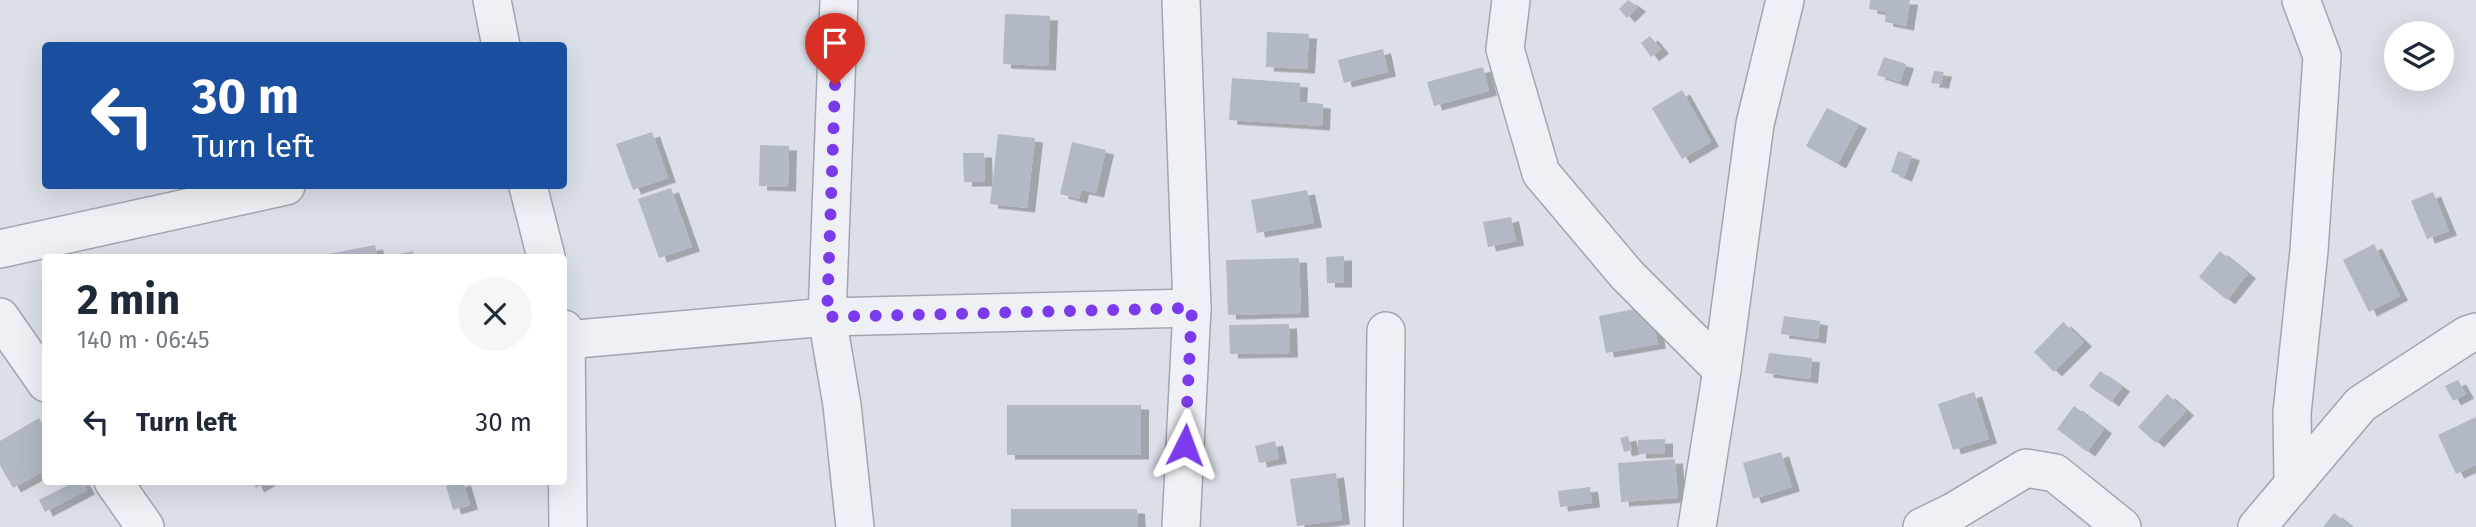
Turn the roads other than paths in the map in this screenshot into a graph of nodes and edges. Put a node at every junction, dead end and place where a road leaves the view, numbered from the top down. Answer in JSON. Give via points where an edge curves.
{"nodes":[{"id":1,"x":492,"y":0,"type":"edge"},
{"id":2,"x":839,"y":0,"type":"edge"},
{"id":3,"x":1181,"y":0,"type":"edge"},
{"id":4,"x":1511,"y":0,"type":"edge"},
{"id":5,"x":1785,"y":0,"type":"edge"},
{"id":6,"x":2301,"y":0,"type":"edge"},
{"id":7,"x":499,"y":42,"type":"edge"},
{"id":8,"x":272,"y":189,"type":"edge"},
{"id":9,"x":529,"y":189,"type":"edge"},
{"id":10,"x":0,"y":248,"type":"edge"},
{"id":11,"x":545,"y":254,"type":"edge"},
{"id":12,"x":1192,"y":308,"type":"junction"},
{"id":13,"x":0,"y":317,"type":"edge"},
{"id":14,"x":827,"y":317,"type":"junction"},
{"id":15,"x":1386,"y":331,"type":"dead end"},
{"id":16,"x":2476,"y":332,"type":"edge"},
{"id":17,"x":567,"y":334,"type":"edge"},
{"id":18,"x":1722,"y":370,"type":"junction"},
{"id":19,"x":42,"y":377,"type":"edge"},
{"id":20,"x":567,"y":463,"type":"edge"},
{"id":21,"x":2293,"y":482,"type":"junction"},
{"id":22,"x":116,"y":485,"type":"edge"},
{"id":23,"x":145,"y":527,"type":"edge"},
{"id":24,"x":568,"y":527,"type":"edge"},
{"id":25,"x":855,"y":527,"type":"edge"},
{"id":26,"x":1181,"y":527,"type":"edge"},
{"id":27,"x":1384,"y":527,"type":"edge"},
{"id":28,"x":1697,"y":527,"type":"edge"},
{"id":29,"x":1922,"y":527,"type":"edge"},
{"id":30,"x":2122,"y":527,"type":"edge"},
{"id":31,"x":2258,"y":527,"type":"edge"}],
"edges":[{"from":1,"to":7,"type":"street"},
{"from":2,"to":14,"type":"street"},
{"from":3,"to":12,"type":"street"},
{"from":4,"to":18,"type":"street","via":[[1505,49],[1541,173],[1627,275]]},
{"from":5,"to":18,"type":"street","via":[[1755,124]]},
{"from":6,"to":21,"type":"street","via":[[2322,56],[2292,413]]},
{"from":8,"to":10,"type":"street"},
{"from":9,"to":11,"type":"street"},
{"from":12,"to":14,"type":"street"},
{"from":12,"to":26,"type":"street"},
{"from":13,"to":19,"type":"street"},
{"from":14,"to":17,"type":"street"},
{"from":14,"to":25,"type":"street"},
{"from":15,"to":27,"type":"street"},
{"from":16,"to":21,"type":"street","via":[[2361,404]]},
{"from":18,"to":28,"type":"street"},
{"from":20,"to":24,"type":"street"},
{"from":21,"to":31,"type":"street"},
{"from":22,"to":23,"type":"street"},
{"from":29,"to":30,"type":"street","via":[[2026,468],[2055,473]]}]}
